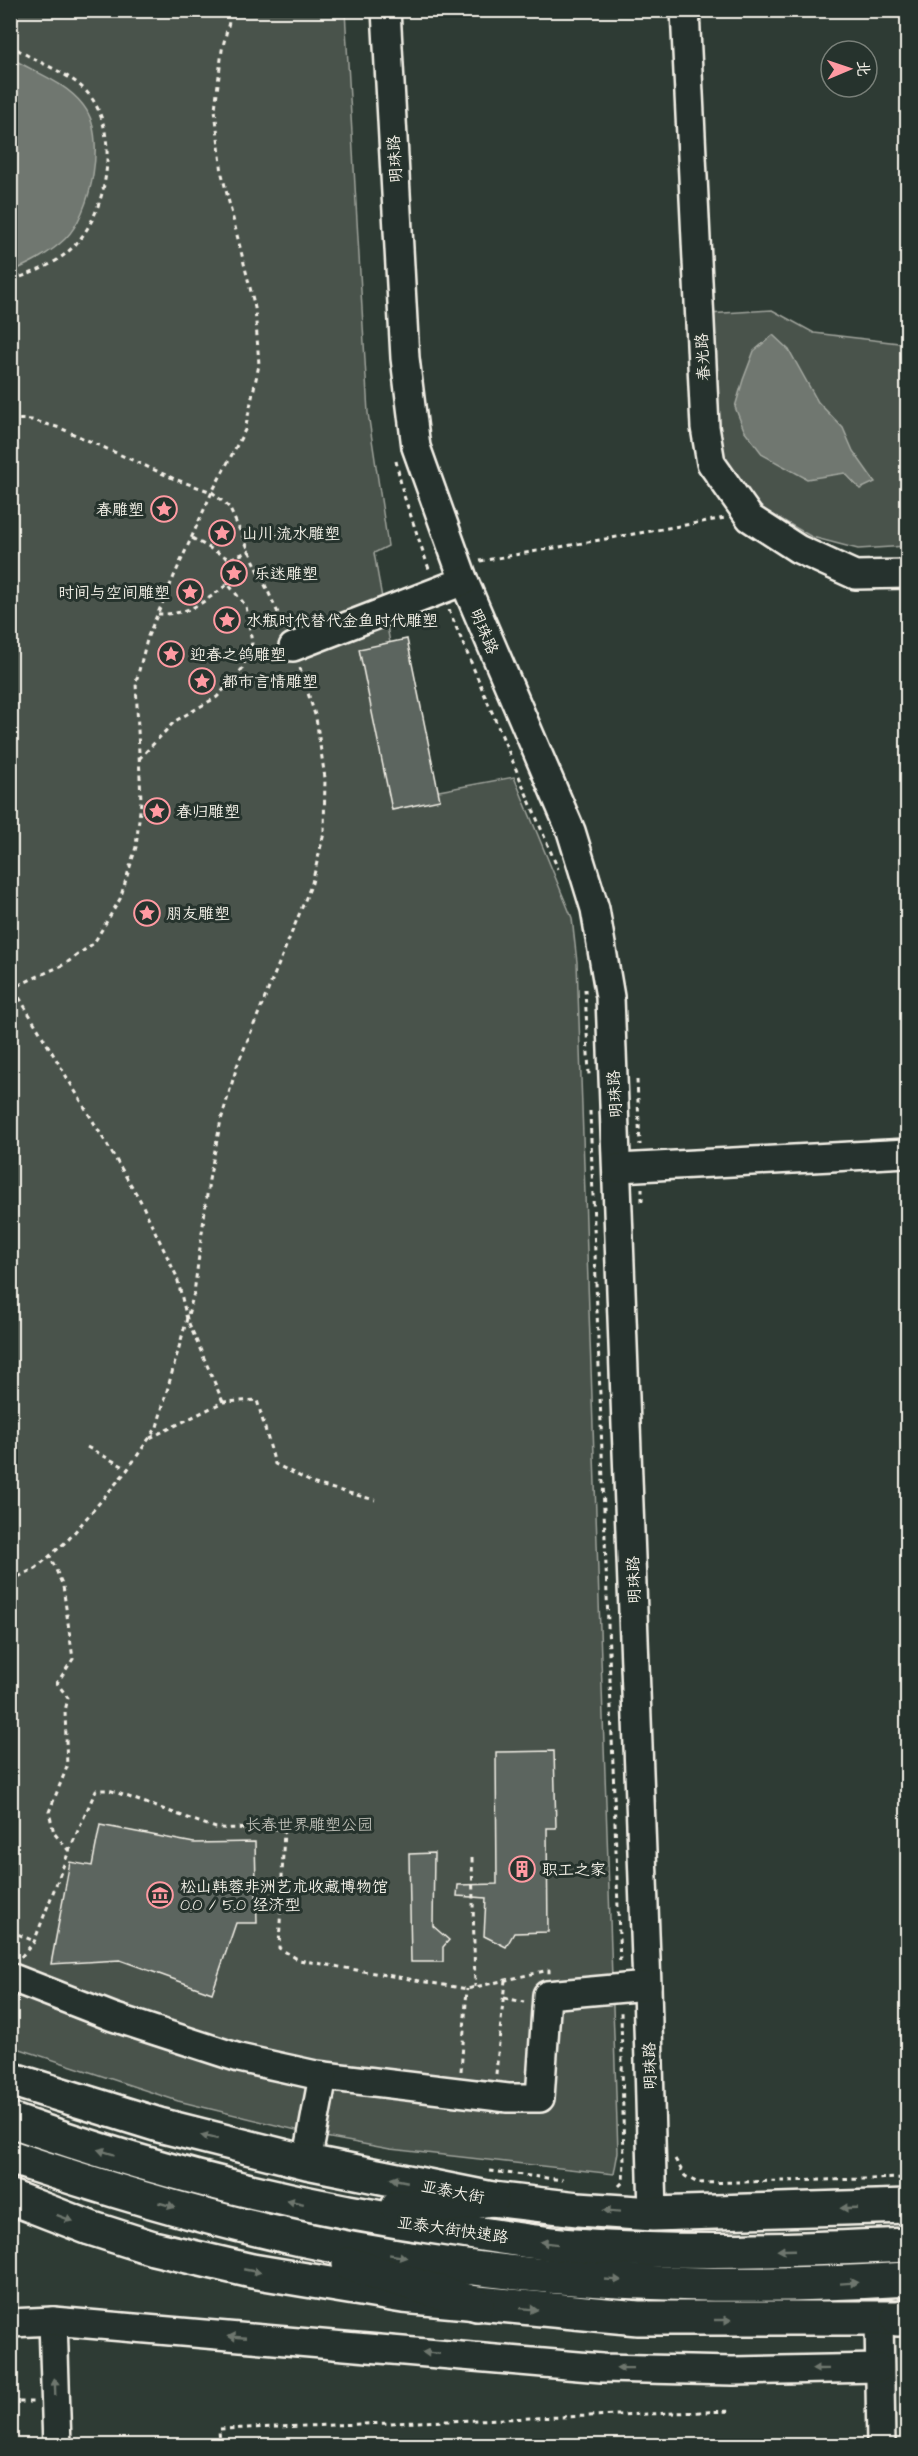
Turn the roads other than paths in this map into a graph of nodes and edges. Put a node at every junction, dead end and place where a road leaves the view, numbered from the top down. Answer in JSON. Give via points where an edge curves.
{"nodes":[{"id":1,"x":386,"y":10,"type":"edge"},
{"id":2,"x":685,"y":10,"type":"edge"},
{"id":3,"x":469,"y":572,"type":"junction"},
{"id":4,"x":908,"y":574,"type":"edge"},
{"id":5,"x":293,"y":647,"type":"road end"},
{"id":6,"x":908,"y":1153,"type":"edge"},
{"id":7,"x":618,"y":1168,"type":"junction"},
{"id":8,"x":14,"y":1970,"type":"edge"},
{"id":9,"x":634,"y":1987,"type":"junction"},
{"id":10,"x":323,"y":2076,"type":"junction"},
{"id":11,"x":10,"y":2079,"type":"edge"},
{"id":12,"x":10,"y":2120,"type":"edge"},
{"id":13,"x":10,"y":2157,"type":"edge"},
{"id":14,"x":307,"y":2162,"type":"junction"},
{"id":15,"x":498,"y":2186,"type":"junction"},
{"id":16,"x":10,"y":2197,"type":"edge"},
{"id":17,"x":907,"y":2206,"type":"edge"},
{"id":18,"x":332,"y":2210,"type":"junction"},
{"id":19,"x":653,"y":2214,"type":"junction"},
{"id":20,"x":302,"y":2239,"type":"junction"},
{"id":21,"x":908,"y":2245,"type":"edge"},
{"id":22,"x":908,"y":2279,"type":"edge"},
{"id":23,"x":477,"y":2304,"type":"junction"},
{"id":24,"x":898,"y":2318,"type":"edge"},
{"id":25,"x":53,"y":2321,"type":"junction"},
{"id":26,"x":10,"y":2323,"type":"edge"},
{"id":27,"x":879,"y":2368,"type":"junction"},
{"id":28,"x":57,"y":2445,"type":"edge"},
{"id":29,"x":881,"y":2445,"type":"edge"}],
"edges":[{"from":1,"to":3,"type":"street","name":"明珠路","via":[[405,358],[416,447]]},
{"from":2,"to":4,"type":"street","name":"春光路","via":[[705,427],[711,463],[747,514],[798,549],[855,575]]},
{"from":3,"to":5,"type":"street","via":[[437,591]]},
{"from":3,"to":7,"type":"street","name":"明珠路","via":[[571,831],[596,909],[610,997]]},
{"from":6,"to":7,"type":"street"},
{"from":7,"to":9,"type":"street","name":"明珠路"},
{"from":8,"to":10,"type":"street","via":[[113,2017],[238,2058]]},
{"from":9,"to":10,"type":"street","via":[[547,1995],[540,2098]]},
{"from":9,"to":19,"type":"street","name":"明珠路"},
{"from":10,"to":14,"type":"street"},
{"from":14,"to":11,"type":"main road","name":"亚泰大街","one_way":true,"via":[[159,2125]]},
{"from":18,"to":12,"type":"main road","name":"亚泰大街快速路","one_way":true,"via":[[173,2173]]},
{"from":13,"to":20,"type":"main road","name":"亚泰大街快速路","one_way":true,"via":[[122,2193]]},
{"from":15,"to":14,"type":"main road","name":"亚泰大街","one_way":true},
{"from":15,"to":18,"type":"main road","via":[[451,2205]]},
{"from":19,"to":15,"type":"main road","name":"亚泰大街","one_way":true,"via":[[578,2209]]},
{"from":16,"to":23,"type":"main road","one_way":true,"via":[[153,2248],[252,2271]]},
{"from":17,"to":19,"type":"main road","name":"亚泰大街","one_way":true},
{"from":21,"to":18,"type":"main road","name":"亚泰大街快速路","one_way":true,"via":[[728,2252],[571,2245]]},
{"from":20,"to":22,"type":"main road","name":"亚泰大街快速路","one_way":true,"via":[[425,2261],[574,2278],[709,2284],[829,2284]]},
{"from":20,"to":23,"type":"main road","via":[[355,2267]]},
{"from":23,"to":24,"type":"main road","one_way":true,"via":[[638,2318]]},
{"from":24,"to":27,"type":"street"},
{"from":25,"to":26,"type":"street"},
{"from":27,"to":25,"type":"street","one_way":true,"via":[[602,2368]]},
{"from":28,"to":25,"type":"street","one_way":true},
{"from":27,"to":29,"type":"street"}]}
